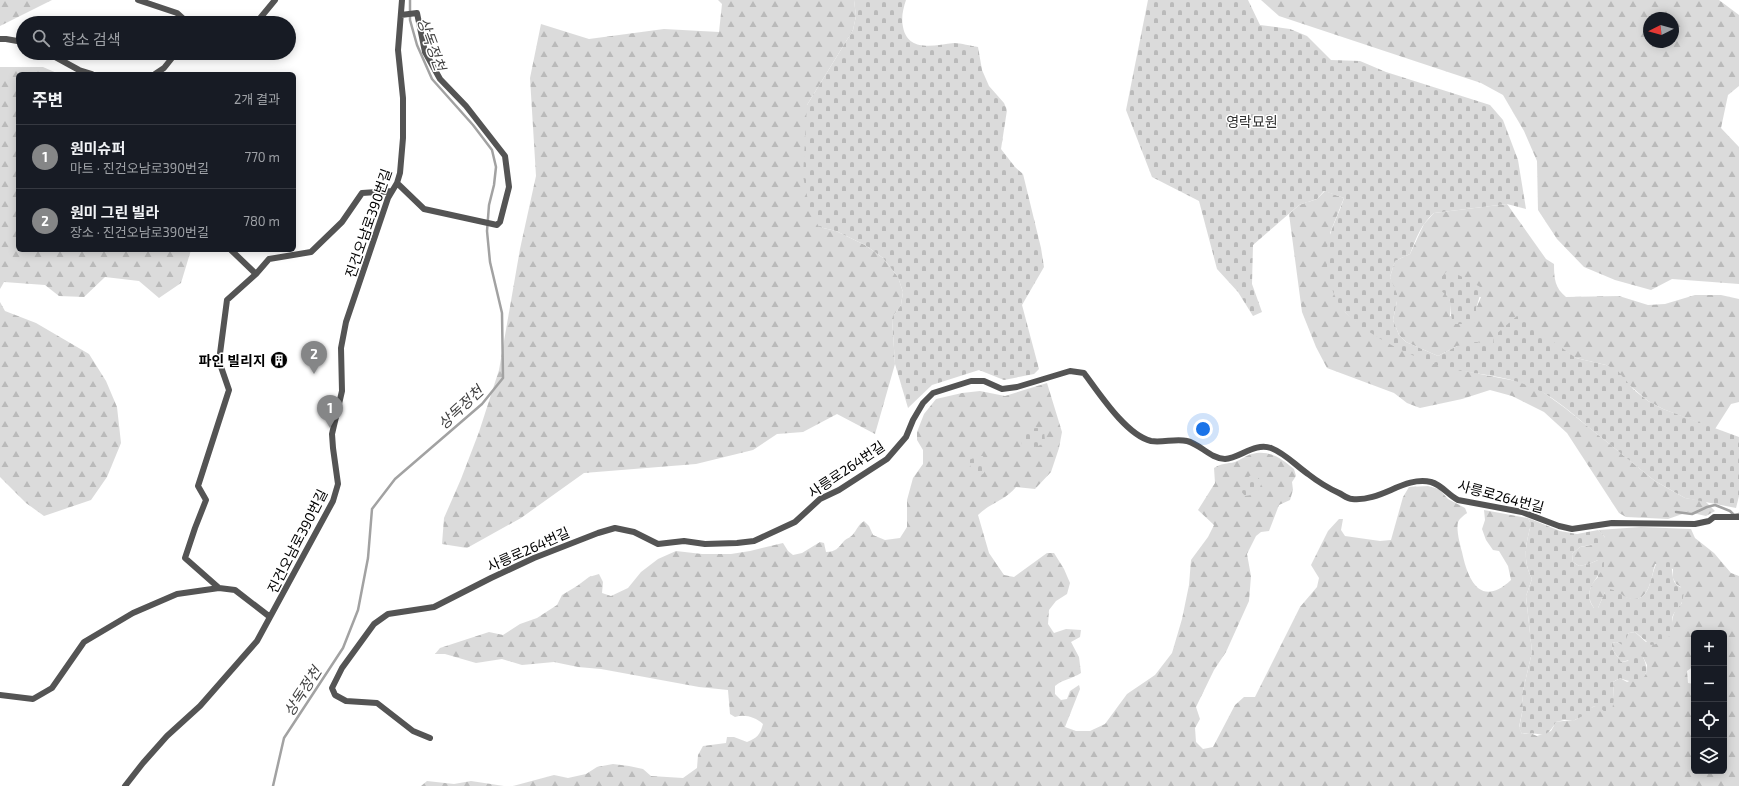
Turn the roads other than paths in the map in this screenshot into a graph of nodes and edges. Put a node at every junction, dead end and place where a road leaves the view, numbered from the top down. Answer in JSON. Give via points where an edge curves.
{"nodes":[{"id":1,"x":138,"y":0,"type":"edge"},
{"id":2,"x":275,"y":0,"type":"edge"},
{"id":3,"x":402,"y":0,"type":"edge"},
{"id":4,"x":403,"y":15,"type":"junction"},
{"id":5,"x":181,"y":16,"type":"edge"},
{"id":6,"x":262,"y":16,"type":"edge"},
{"id":7,"x":0,"y":40,"type":"edge"},
{"id":8,"x":16,"y":41,"type":"edge"},
{"id":9,"x":61,"y":60,"type":"edge"},
{"id":10,"x":170,"y":60,"type":"edge"},
{"id":11,"x":86,"y":72,"type":"edge"},
{"id":12,"x":159,"y":72,"type":"edge"},
{"id":13,"x":397,"y":183,"type":"junction"},
{"id":14,"x":392,"y":191,"type":"junction"},
{"id":15,"x":233,"y":252,"type":"edge"},
{"id":16,"x":256,"y":274,"type":"junction"},
{"id":17,"x":1739,"y":517,"type":"edge"},
{"id":18,"x":219,"y":588,"type":"junction"},
{"id":19,"x":270,"y":617,"type":"junction"},
{"id":20,"x":0,"y":695,"type":"edge"},
{"id":21,"x":430,"y":738,"type":"dead end"},
{"id":22,"x":125,"y":786,"type":"edge"}],
"edges":[{"from":1,"to":5,"type":"street","via":[[177,12]]},
{"from":2,"to":6,"type":"street"},
{"from":3,"to":4,"type":"street","name":"진건오남로390번길"},
{"from":4,"to":13,"type":"street","name":"진건오남로390번길","via":[[398,50],[403,98],[403,138]]},
{"from":4,"to":13,"type":"street","via":[[417,13],[425,52],[440,79],[466,106],[505,156],[508,187],[500,222],[493,224],[424,209]]},
{"from":7,"to":8,"type":"street"},
{"from":9,"to":11,"type":"street"},
{"from":10,"to":12,"type":"street"},
{"from":13,"to":14,"type":"street","name":"진건오남로390번길"},
{"from":14,"to":16,"type":"street","via":[[362,193],[342,222],[311,252],[269,260]]},
{"from":14,"to":19,"type":"street","name":"진건오남로390번길","via":[[342,336],[342,391],[332,434],[338,484],[323,522]]},
{"from":15,"to":16,"type":"street"},
{"from":16,"to":18,"type":"street","via":[[227,300],[219,361],[229,390],[198,486],[206,500],[185,558]]},
{"from":17,"to":21,"type":"street","name":"사릉로264번길","via":[[1714,517],[1709,521],[1695,524],[1612,524],[1572,529],[1522,512],[1458,500],[1442,487],[1430,482],[1407,483],[1381,496],[1365,500],[1350,499],[1308,475],[1284,454],[1269,447],[1258,447],[1228,459],[1220,459],[1185,440],[1151,441],[1138,436],[1112,410],[1084,373],[1070,370],[1017,387],[1002,389],[984,381],[971,381],[933,393],[923,403],[906,437],[887,459],[839,490],[820,499],[795,522],[754,541],[705,544],[684,541],[658,544],[634,532],[616,528],[598,532],[534,558],[434,608],[388,614],[374,624],[342,668],[332,688],[335,695],[346,701],[377,703],[414,731]]},
{"from":18,"to":19,"type":"street","via":[[236,590]]},
{"from":18,"to":20,"type":"street","via":[[177,594],[127,617],[84,642],[52,688],[33,699]]},
{"from":19,"to":22,"type":"street","name":"진건오남로390번길","via":[[257,641],[240,662],[200,706],[167,736]]}]}
